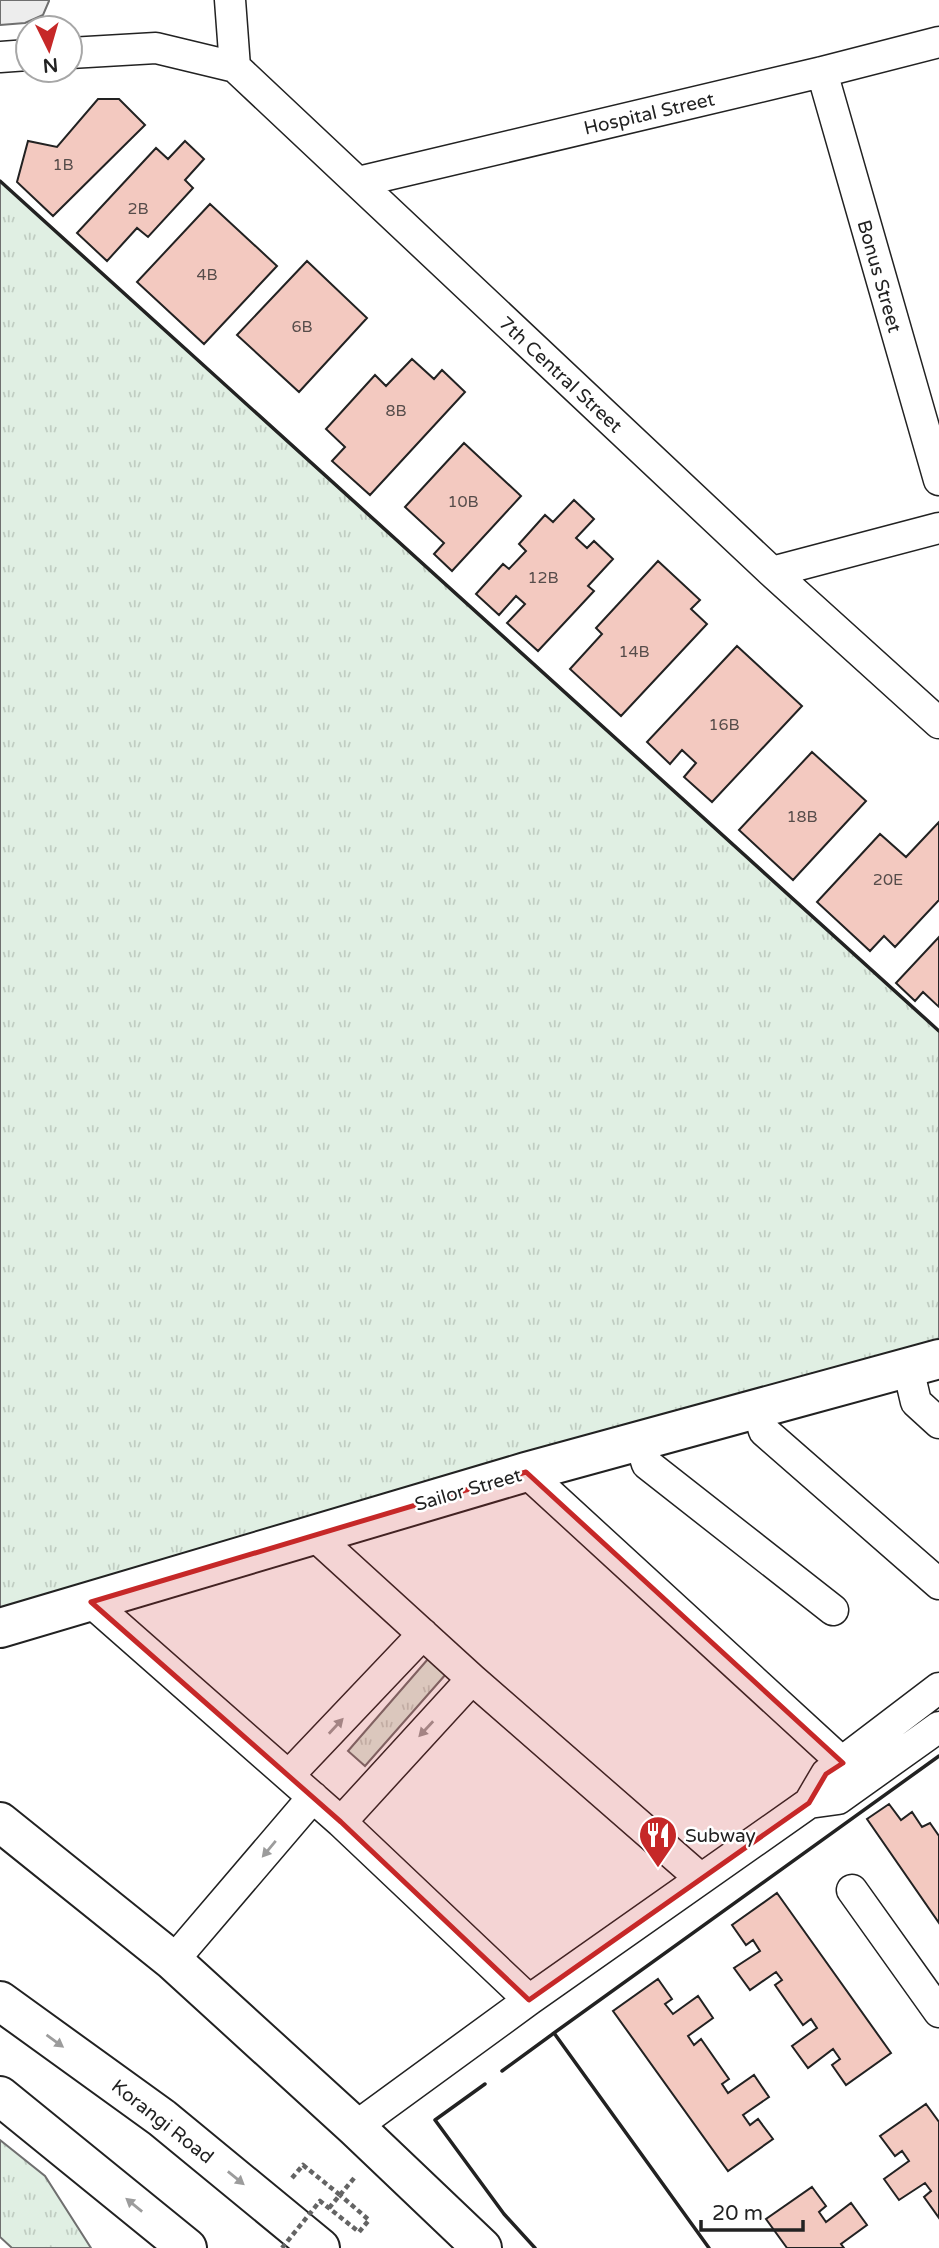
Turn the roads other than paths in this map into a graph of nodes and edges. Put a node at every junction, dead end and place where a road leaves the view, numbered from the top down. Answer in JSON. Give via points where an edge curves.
{"nodes":[{"id":1,"x":230,"y":0,"type":"edge"},
{"id":2,"x":939,"y":41,"type":"edge"},
{"id":3,"x":84,"y":51,"type":"edge"},
{"id":4,"x":235,"y":67,"type":"junction"},
{"id":5,"x":821,"y":72,"type":"junction"},
{"id":6,"x":358,"y":182,"type":"junction"},
{"id":7,"x":939,"y":480,"type":"edge"},
{"id":8,"x":939,"y":528,"type":"edge"},
{"id":9,"x":772,"y":572,"type":"junction"},
{"id":10,"x":939,"y":723,"type":"edge"},
{"id":11,"x":924,"y":1364,"type":"edge"},
{"id":12,"x":758,"y":1410,"type":"junction"},
{"id":13,"x":939,"y":1423,"type":"edge"},
{"id":14,"x":640,"y":1442,"type":"junction"},
{"id":15,"x":526,"y":1472,"type":"junction"},
{"id":16,"x":314,"y":1535,"type":"junction"},
{"id":17,"x":939,"y":1584,"type":"edge"},
{"id":18,"x":91,"y":1602,"type":"junction"},
{"id":19,"x":833,"y":1610,"type":"dead end"},
{"id":20,"x":0,"y":1628,"type":"edge"},
{"id":21,"x":423,"y":1634,"type":"junction"},
{"id":22,"x":472,"y":1679,"type":"junction"},
{"id":23,"x":939,"y":1688,"type":"edge"},
{"id":24,"x":939,"y":1727,"type":"edge"},
{"id":25,"x":843,"y":1763,"type":"junction"},
{"id":26,"x":289,"y":1775,"type":"junction"},
{"id":27,"x":313,"y":1797,"type":"junction"},
{"id":28,"x":809,"y":1804,"type":"junction"},
{"id":29,"x":0,"y":1822,"type":"edge"},
{"id":30,"x":341,"y":1822,"type":"junction"},
{"id":31,"x":700,"y":1878,"type":"junction"},
{"id":32,"x":852,"y":1890,"type":"dead end"},
{"id":33,"x":173,"y":1961,"type":"junction"},
{"id":34,"x":528,"y":2000,"type":"junction"},
{"id":35,"x":0,"y":2001,"type":"edge"},
{"id":36,"x":939,"y":2012,"type":"edge"},
{"id":37,"x":0,"y":2096,"type":"edge"},
{"id":38,"x":367,"y":2138,"type":"junction"},
{"id":39,"x":303,"y":2244,"type":"edge"},
{"id":40,"x":187,"y":2248,"type":"edge"},
{"id":41,"x":482,"y":2248,"type":"edge"}],
"edges":[{"from":1,"to":4,"type":"street"},
{"from":2,"to":5,"type":"street","name":"Hospital Street"},
{"from":3,"to":4,"type":"street","via":[[156,48]]},
{"from":4,"to":6,"type":"street","name":"7th Central Street"},
{"from":5,"to":6,"type":"street","name":"Hospital Street"},
{"from":5,"to":7,"type":"street","name":"Bonus Street"},
{"from":6,"to":9,"type":"street","name":"7th Central Street"},
{"from":8,"to":9,"type":"street"},
{"from":9,"to":10,"type":"street","name":"7th Central Street"},
{"from":11,"to":12,"type":"street","name":"Sailor Street"},
{"from":11,"to":13,"type":"street","via":[[916,1402]]},
{"from":12,"to":14,"type":"street","name":"Sailor Street"},
{"from":12,"to":17,"type":"street","via":[[764,1431]]},
{"from":14,"to":15,"type":"street","name":"Sailor Street"},
{"from":14,"to":19,"type":"street","via":[[647,1464]]},
{"from":15,"to":16,"type":"street","name":"Sailor Street"},
{"from":15,"to":25,"type":"street"},
{"from":16,"to":18,"type":"street","name":"Sailor Street"},
{"from":16,"to":21,"type":"street"},
{"from":18,"to":20,"type":"street","name":"Sailor Street"},
{"from":18,"to":26,"type":"street"},
{"from":21,"to":22,"type":"street"},
{"from":26,"to":21,"type":"street","one_way":true},
{"from":22,"to":30,"type":"street","one_way":true},
{"from":22,"to":31,"type":"street"},
{"from":23,"to":25,"type":"street"},
{"from":24,"to":28,"type":"street","via":[[838,1799]]},
{"from":25,"to":28,"type":"street","via":[[826,1774]]},
{"from":26,"to":27,"type":"street"},
{"from":27,"to":30,"type":"street"},
{"from":27,"to":33,"type":"street","one_way":true},
{"from":28,"to":31,"type":"street"},
{"from":29,"to":33,"type":"street"},
{"from":30,"to":34,"type":"street"},
{"from":31,"to":34,"type":"street"},
{"from":32,"to":36,"type":"street"},
{"from":33,"to":38,"type":"street"},
{"from":34,"to":38,"type":"street"},
{"from":35,"to":39,"type":"street","name":"Korangi Road","one_way":true,"via":[[162,2118]]},
{"from":40,"to":37,"type":"street","one_way":true},
{"from":38,"to":41,"type":"street"}]}
